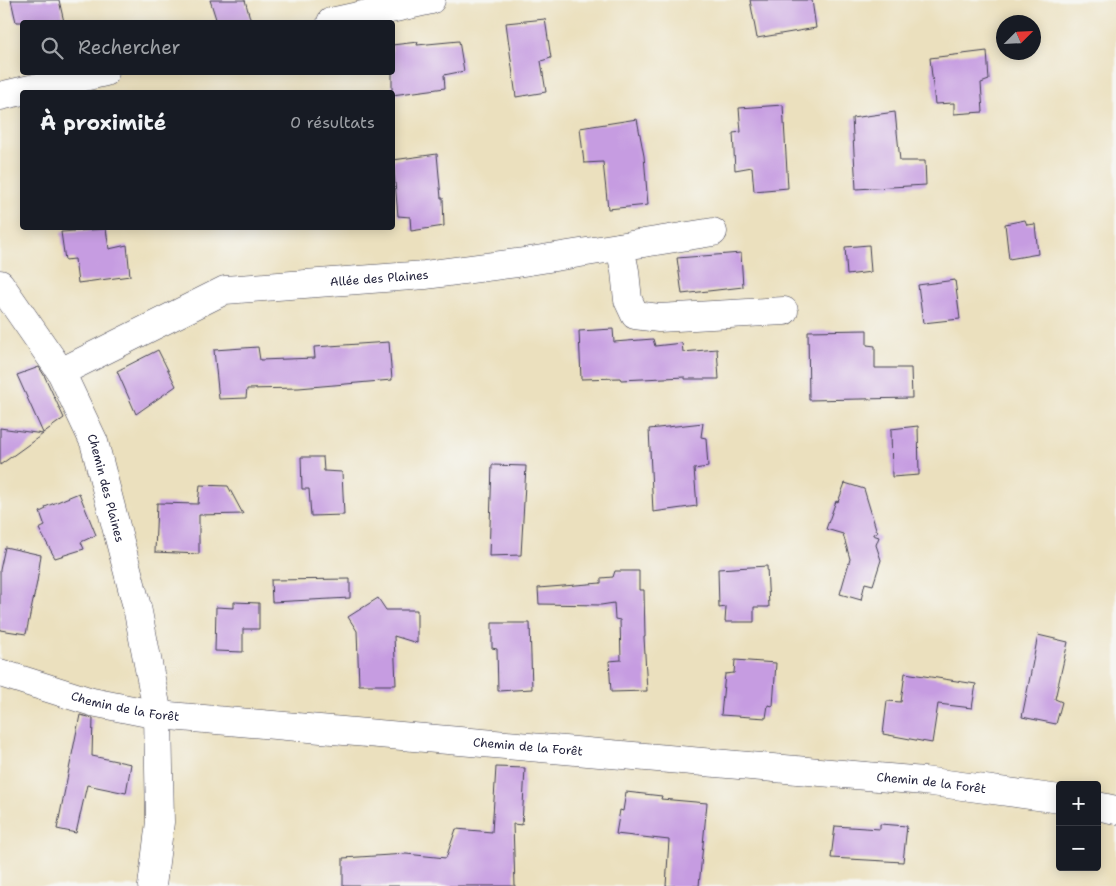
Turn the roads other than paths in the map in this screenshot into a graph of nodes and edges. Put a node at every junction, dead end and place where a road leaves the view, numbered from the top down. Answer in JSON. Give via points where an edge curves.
{"nodes":[{"id":1,"x":431,"y":0,"type":"edge"},
{"id":2,"x":339,"y":20,"type":"edge"},
{"id":3,"x":92,"y":75,"type":"edge"},
{"id":4,"x":26,"y":90,"type":"edge"},
{"id":5,"x":20,"y":91,"type":"edge"},
{"id":6,"x":0,"y":96,"type":"edge"},
{"id":7,"x":713,"y":232,"type":"dead end"},
{"id":8,"x":620,"y":247,"type":"junction"},
{"id":9,"x":0,"y":284,"type":"edge"},
{"id":10,"x":784,"y":311,"type":"dead end"},
{"id":11,"x":61,"y":372,"type":"junction"},
{"id":12,"x":0,"y":673,"type":"edge"},
{"id":13,"x":158,"y":715,"type":"junction"},
{"id":14,"x":1056,"y":798,"type":"edge"},
{"id":15,"x":1101,"y":807,"type":"edge"},
{"id":16,"x":1116,"y":810,"type":"edge"},
{"id":17,"x":152,"y":886,"type":"edge"}],
"edges":[{"from":1,"to":2,"type":"street"},
{"from":3,"to":4,"type":"street"},
{"from":5,"to":6,"type":"street"},
{"from":7,"to":8,"type":"street","name":"Allée des Plaines"},
{"from":8,"to":10,"type":"street","via":[[628,300],[635,315],[659,318]]},
{"from":8,"to":11,"type":"street","name":"Allée des Plaines","via":[[517,264],[225,290]]},
{"from":9,"to":11,"type":"street","name":"Chemin des Plaines"},
{"from":11,"to":13,"type":"street","name":"Chemin des Plaines","via":[[94,442],[136,607]]},
{"from":12,"to":13,"type":"street","name":"Chemin de la Forêt","via":[[92,702]]},
{"from":13,"to":14,"type":"street","name":"Chemin de la Forêt","via":[[924,781]]},
{"from":13,"to":17,"type":"street","name":"Chemin des Plaines","via":[[160,822]]},
{"from":15,"to":16,"type":"street"}]}
